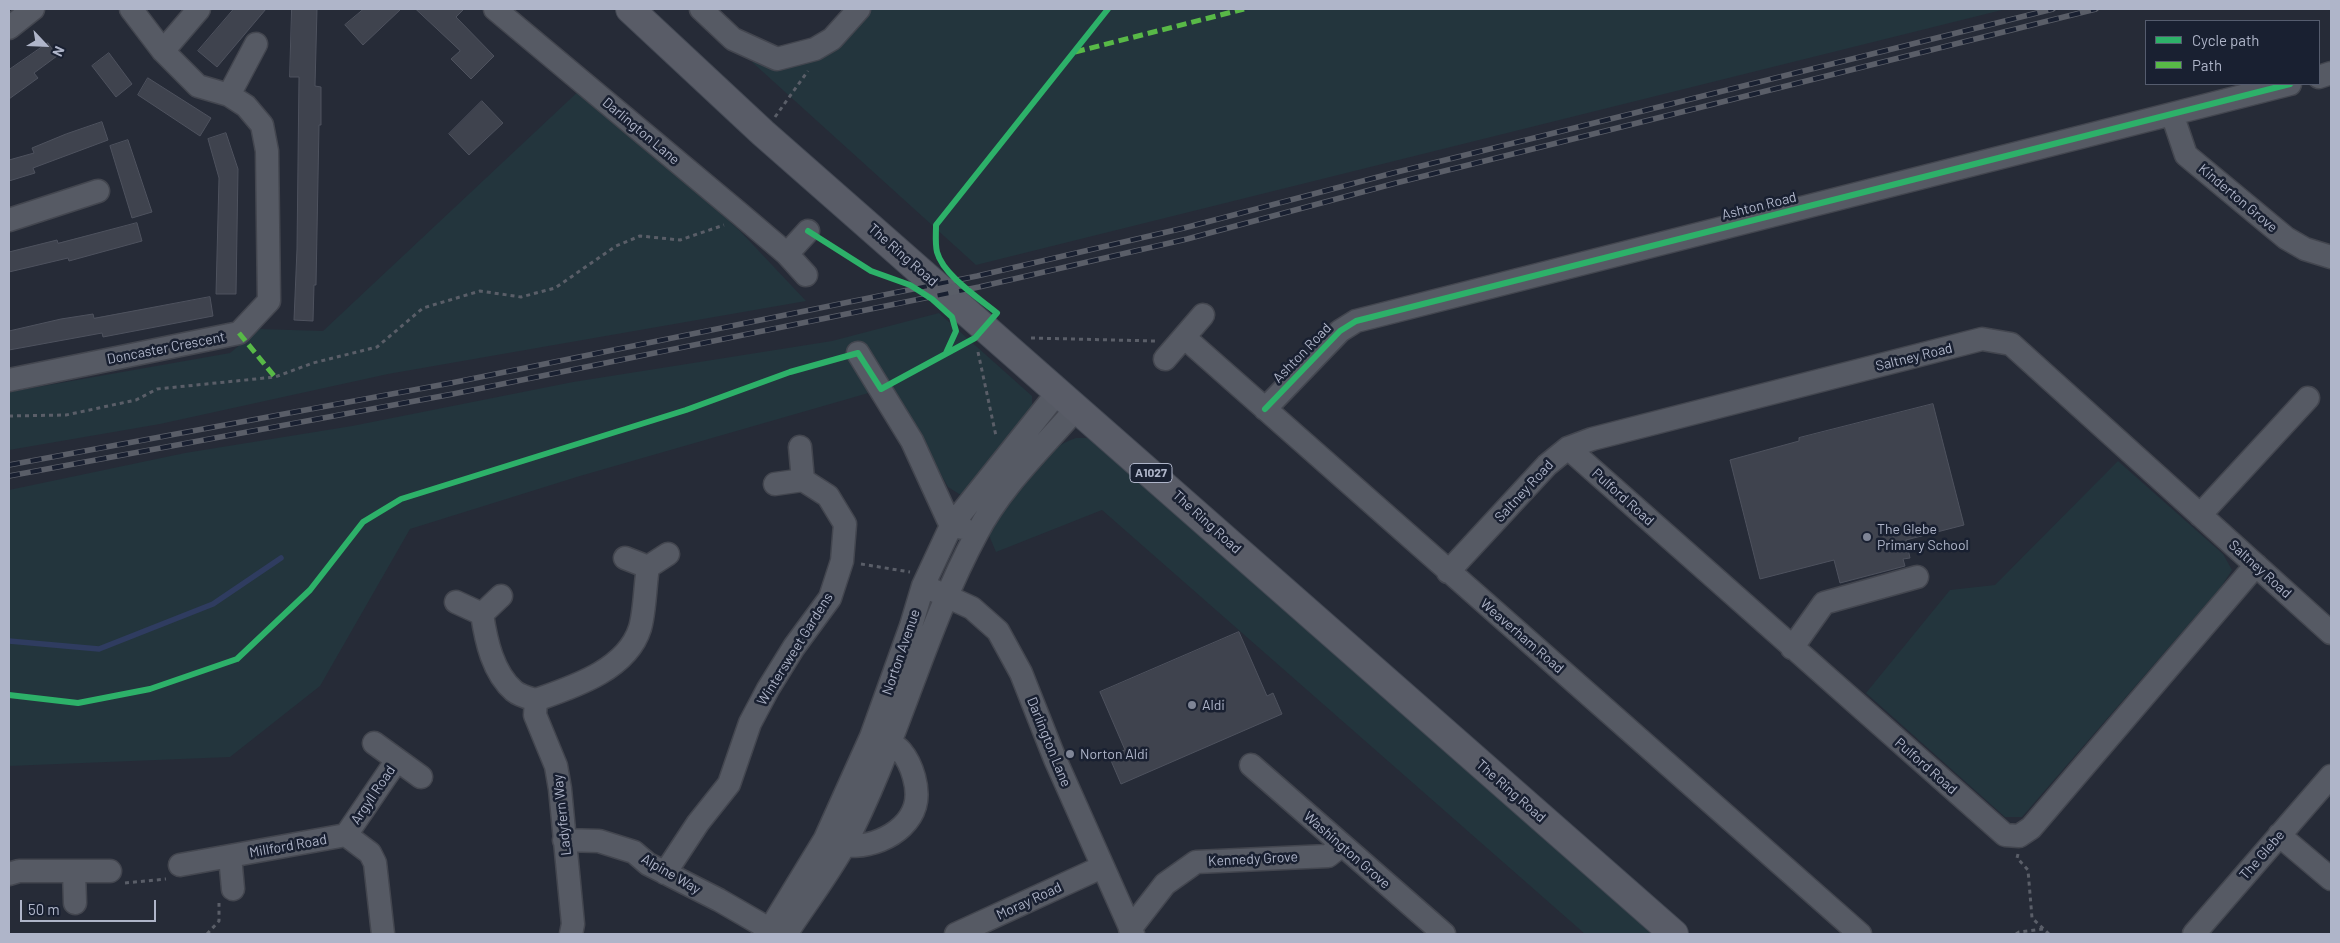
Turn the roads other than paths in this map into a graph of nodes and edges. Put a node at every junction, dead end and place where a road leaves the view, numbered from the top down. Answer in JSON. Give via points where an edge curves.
{"nodes":[{"id":1,"x":33,"y":9,"type":"edge"},
{"id":2,"x":131,"y":9,"type":"edge"},
{"id":3,"x":199,"y":9,"type":"edge"},
{"id":4,"x":495,"y":9,"type":"edge"},
{"id":5,"x":630,"y":9,"type":"edge"},
{"id":6,"x":701,"y":9,"type":"edge"},
{"id":7,"x":859,"y":9,"type":"edge"},
{"id":8,"x":9,"y":28,"type":"edge"},
{"id":9,"x":256,"y":44,"type":"dead end"},
{"id":10,"x":163,"y":51,"type":"junction"},
{"id":11,"x":2286,"y":85,"type":"edge"},
{"id":12,"x":228,"y":95,"type":"junction"},
{"id":13,"x":2172,"y":114,"type":"junction"},
{"id":14,"x":98,"y":191,"type":"dead end"},
{"id":15,"x":9,"y":220,"type":"edge"},
{"id":16,"x":808,"y":231,"type":"dead end"},
{"id":17,"x":787,"y":254,"type":"junction"},
{"id":18,"x":2331,"y":257,"type":"edge"},
{"id":19,"x":806,"y":275,"type":"dead end"},
{"id":20,"x":1203,"y":315,"type":"dead end"},
{"id":21,"x":1183,"y":339,"type":"junction"},
{"id":22,"x":858,"y":353,"type":"dead end"},
{"id":23,"x":1165,"y":359,"type":"dead end"},
{"id":24,"x":9,"y":380,"type":"edge"},
{"id":25,"x":2308,"y":398,"type":"dead end"},
{"id":26,"x":1067,"y":400,"type":"junction"},
{"id":27,"x":1265,"y":409,"type":"junction"},
{"id":28,"x":800,"y":447,"type":"dead end"},
{"id":29,"x":1568,"y":448,"type":"junction"},
{"id":30,"x":803,"y":480,"type":"junction"},
{"id":31,"x":776,"y":484,"type":"dead end"},
{"id":32,"x":2200,"y":515,"type":"junction"},
{"id":33,"x":952,"y":526,"type":"junction"},
{"id":34,"x":977,"y":531,"type":"junction"},
{"id":35,"x":668,"y":554,"type":"dead end"},
{"id":36,"x":625,"y":558,"type":"dead end"},
{"id":37,"x":2256,"y":565,"type":"junction"},
{"id":38,"x":648,"y":567,"type":"junction"},
{"id":39,"x":1448,"y":572,"type":"junction"},
{"id":40,"x":1917,"y":576,"type":"dead end"},
{"id":41,"x":925,"y":580,"type":"junction"},
{"id":42,"x":501,"y":596,"type":"dead end"},
{"id":43,"x":948,"y":596,"type":"junction"},
{"id":44,"x":456,"y":602,"type":"dead end"},
{"id":45,"x":482,"y":614,"type":"junction"},
{"id":46,"x":2331,"y":633,"type":"edge"},
{"id":47,"x":1792,"y":648,"type":"junction"},
{"id":48,"x":536,"y":700,"type":"junction"},
{"id":49,"x":881,"y":740,"type":"junction"},
{"id":50,"x":374,"y":743,"type":"dead end"},
{"id":51,"x":397,"y":760,"type":"junction"},
{"id":52,"x":1251,"y":765,"type":"dead end"},
{"id":53,"x":2331,"y":776,"type":"edge"},
{"id":54,"x":421,"y":777,"type":"dead end"},
{"id":55,"x":346,"y":835,"type":"junction"},
{"id":56,"x":2279,"y":835,"type":"junction"},
{"id":57,"x":564,"y":840,"type":"junction"},
{"id":58,"x":834,"y":843,"type":"junction"},
{"id":59,"x":1342,"y":845,"type":"junction"},
{"id":60,"x":230,"y":856,"type":"junction"},
{"id":61,"x":180,"y":865,"type":"road end"},
{"id":62,"x":1102,"y":867,"type":"junction"},
{"id":63,"x":74,"y":871,"type":"junction"},
{"id":64,"x":110,"y":871,"type":"road end"},
{"id":65,"x":665,"y":873,"type":"junction"},
{"id":66,"x":9,"y":874,"type":"edge"},
{"id":67,"x":2331,"y":879,"type":"edge"},
{"id":68,"x":233,"y":889,"type":"road end"},
{"id":69,"x":75,"y":903,"type":"dead end"},
{"id":70,"x":1132,"y":932,"type":"edge"},
{"id":71,"x":775,"y":933,"type":"edge"},
{"id":72,"x":384,"y":934,"type":"edge"},
{"id":73,"x":571,"y":934,"type":"edge"},
{"id":74,"x":956,"y":934,"type":"edge"},
{"id":75,"x":1444,"y":934,"type":"edge"},
{"id":76,"x":1674,"y":934,"type":"edge"},
{"id":77,"x":1860,"y":934,"type":"edge"},
{"id":78,"x":2194,"y":934,"type":"edge"}],
"edges":[{"from":1,"to":8,"type":"street"},
{"from":2,"to":10,"type":"street","name":"Doncaster Crescent"},
{"from":3,"to":10,"type":"street"},
{"from":4,"to":17,"type":"street","name":"Darlington Lane"},
{"from":5,"to":26,"type":"main road","name":"The Ring Road","number":"A1027","via":[[763,133]]},
{"from":6,"to":7,"type":"street","via":[[733,39],[777,59],[814,49],[832,39]]},
{"from":9,"to":12,"type":"street"},
{"from":10,"to":12,"type":"street","name":"Doncaster Crescent","via":[[198,86]]},
{"from":11,"to":13,"type":"street","name":"Ashton Road"},
{"from":12,"to":24,"type":"street","name":"Doncaster Crescent","via":[[246,106],[262,125],[267,151],[268,301],[239,333]]},
{"from":13,"to":18,"type":"street","name":"Kinderton Grove","via":[[2186,155],[2286,238],[2305,249]]},
{"from":13,"to":27,"type":"street","name":"Ashton Road","via":[[1356,321],[1340,331]]},
{"from":14,"to":15,"type":"street"},
{"from":16,"to":17,"type":"street"},
{"from":17,"to":19,"type":"street","name":"Darlington Lane"},
{"from":20,"to":21,"type":"street"},
{"from":21,"to":23,"type":"street"},
{"from":21,"to":27,"type":"street","name":"Weaverham Road"},
{"from":22,"to":33,"type":"street","via":[[912,441]]},
{"from":25,"to":32,"type":"street"},
{"from":26,"to":33,"type":"street","name":"Norton Avenue","via":[[1002,460]]},
{"from":26,"to":34,"type":"street","name":"Norton Avenue"},
{"from":26,"to":76,"type":"main road","name":"The Ring Road","number":"A1027"},
{"from":27,"to":39,"type":"street","name":"Weaverham Road"},
{"from":28,"to":30,"type":"street"},
{"from":29,"to":32,"type":"street","name":"Saltney Road","via":[[1592,439],[1982,339],[2012,344]]},
{"from":29,"to":39,"type":"street","name":"Saltney Road","via":[[1547,465]]},
{"from":29,"to":47,"type":"street","name":"Pulford Road"},
{"from":30,"to":31,"type":"street"},
{"from":30,"to":65,"type":"street","name":"Wintersweet Gardens","via":[[828,496],[845,524],[842,561],[830,598],[794,647],[750,723],[729,784]]},
{"from":32,"to":37,"type":"street","name":"Saltney Road"},
{"from":33,"to":34,"type":"street"},
{"from":33,"to":41,"type":"street","name":"Norton Avenue"},
{"from":34,"to":43,"type":"street","name":"Norton Avenue"},
{"from":35,"to":38,"type":"street"},
{"from":36,"to":38,"type":"street"},
{"from":37,"to":46,"type":"street","name":"Saltney Road"},
{"from":37,"to":47,"type":"street","name":"Pulford Road","via":[[2030,828],[2019,836],[2006,835]]},
{"from":38,"to":48,"type":"street","via":[[640,628],[626,653],[598,674]]},
{"from":39,"to":77,"type":"street","name":"Weaverham Road"},
{"from":40,"to":47,"type":"street","via":[[1824,604]]},
{"from":41,"to":43,"type":"street","name":"Darlington Lane"},
{"from":41,"to":49,"type":"street","name":"Norton Avenue"},
{"from":42,"to":45,"type":"street"},
{"from":43,"to":49,"type":"street","name":"Norton Avenue"},
{"from":43,"to":62,"type":"street","name":"Darlington Lane","via":[[972,608],[998,631],[1021,673]]},
{"from":44,"to":45,"type":"street"},
{"from":45,"to":48,"type":"street","via":[[486,640],[500,676],[516,692]]},
{"from":48,"to":57,"type":"street","name":"Ladyfern Way","via":[[535,715],[556,766]]},
{"from":49,"to":58,"type":"street","name":"Norton Avenue"},
{"from":49,"to":58,"type":"street","via":[[900,750],[915,777],[916,805],[906,822],[884,839],[862,846]]},
{"from":50,"to":51,"type":"street","name":"Argyll Road"},
{"from":51,"to":54,"type":"street","name":"Argyll Road"},
{"from":51,"to":55,"type":"street","name":"Argyll Road"},
{"from":52,"to":59,"type":"street","name":"Washington Grove"},
{"from":53,"to":56,"type":"street","name":"The Glebe"},
{"from":55,"to":60,"type":"street","name":"Millford Road"},
{"from":55,"to":72,"type":"street","name":"Argyll Road","via":[[370,853],[375,863]]},
{"from":56,"to":67,"type":"street"},
{"from":56,"to":78,"type":"street","name":"The Glebe"},
{"from":57,"to":65,"type":"street","name":"Alpine Way","via":[[616,845],[634,852]]},
{"from":57,"to":73,"type":"street","name":"Ladyfern Way","via":[[573,924]]},
{"from":58,"to":71,"type":"street","name":"Norton Avenue"},
{"from":59,"to":70,"type":"street","name":"Kennedy Grove","via":[[1328,856],[1196,862],[1165,884]]},
{"from":59,"to":75,"type":"street","name":"Washington Grove"},
{"from":60,"to":61,"type":"street","name":"Millford Road"},
{"from":60,"to":68,"type":"street","name":"Millford Road"},
{"from":62,"to":70,"type":"street","name":"Darlington Lane"},
{"from":62,"to":74,"type":"street","name":"Moray Road"},
{"from":63,"to":64,"type":"street"},
{"from":63,"to":66,"type":"street","via":[[19,871]]},
{"from":63,"to":69,"type":"street"},
{"from":65,"to":71,"type":"street","name":"Alpine Way"}]}
